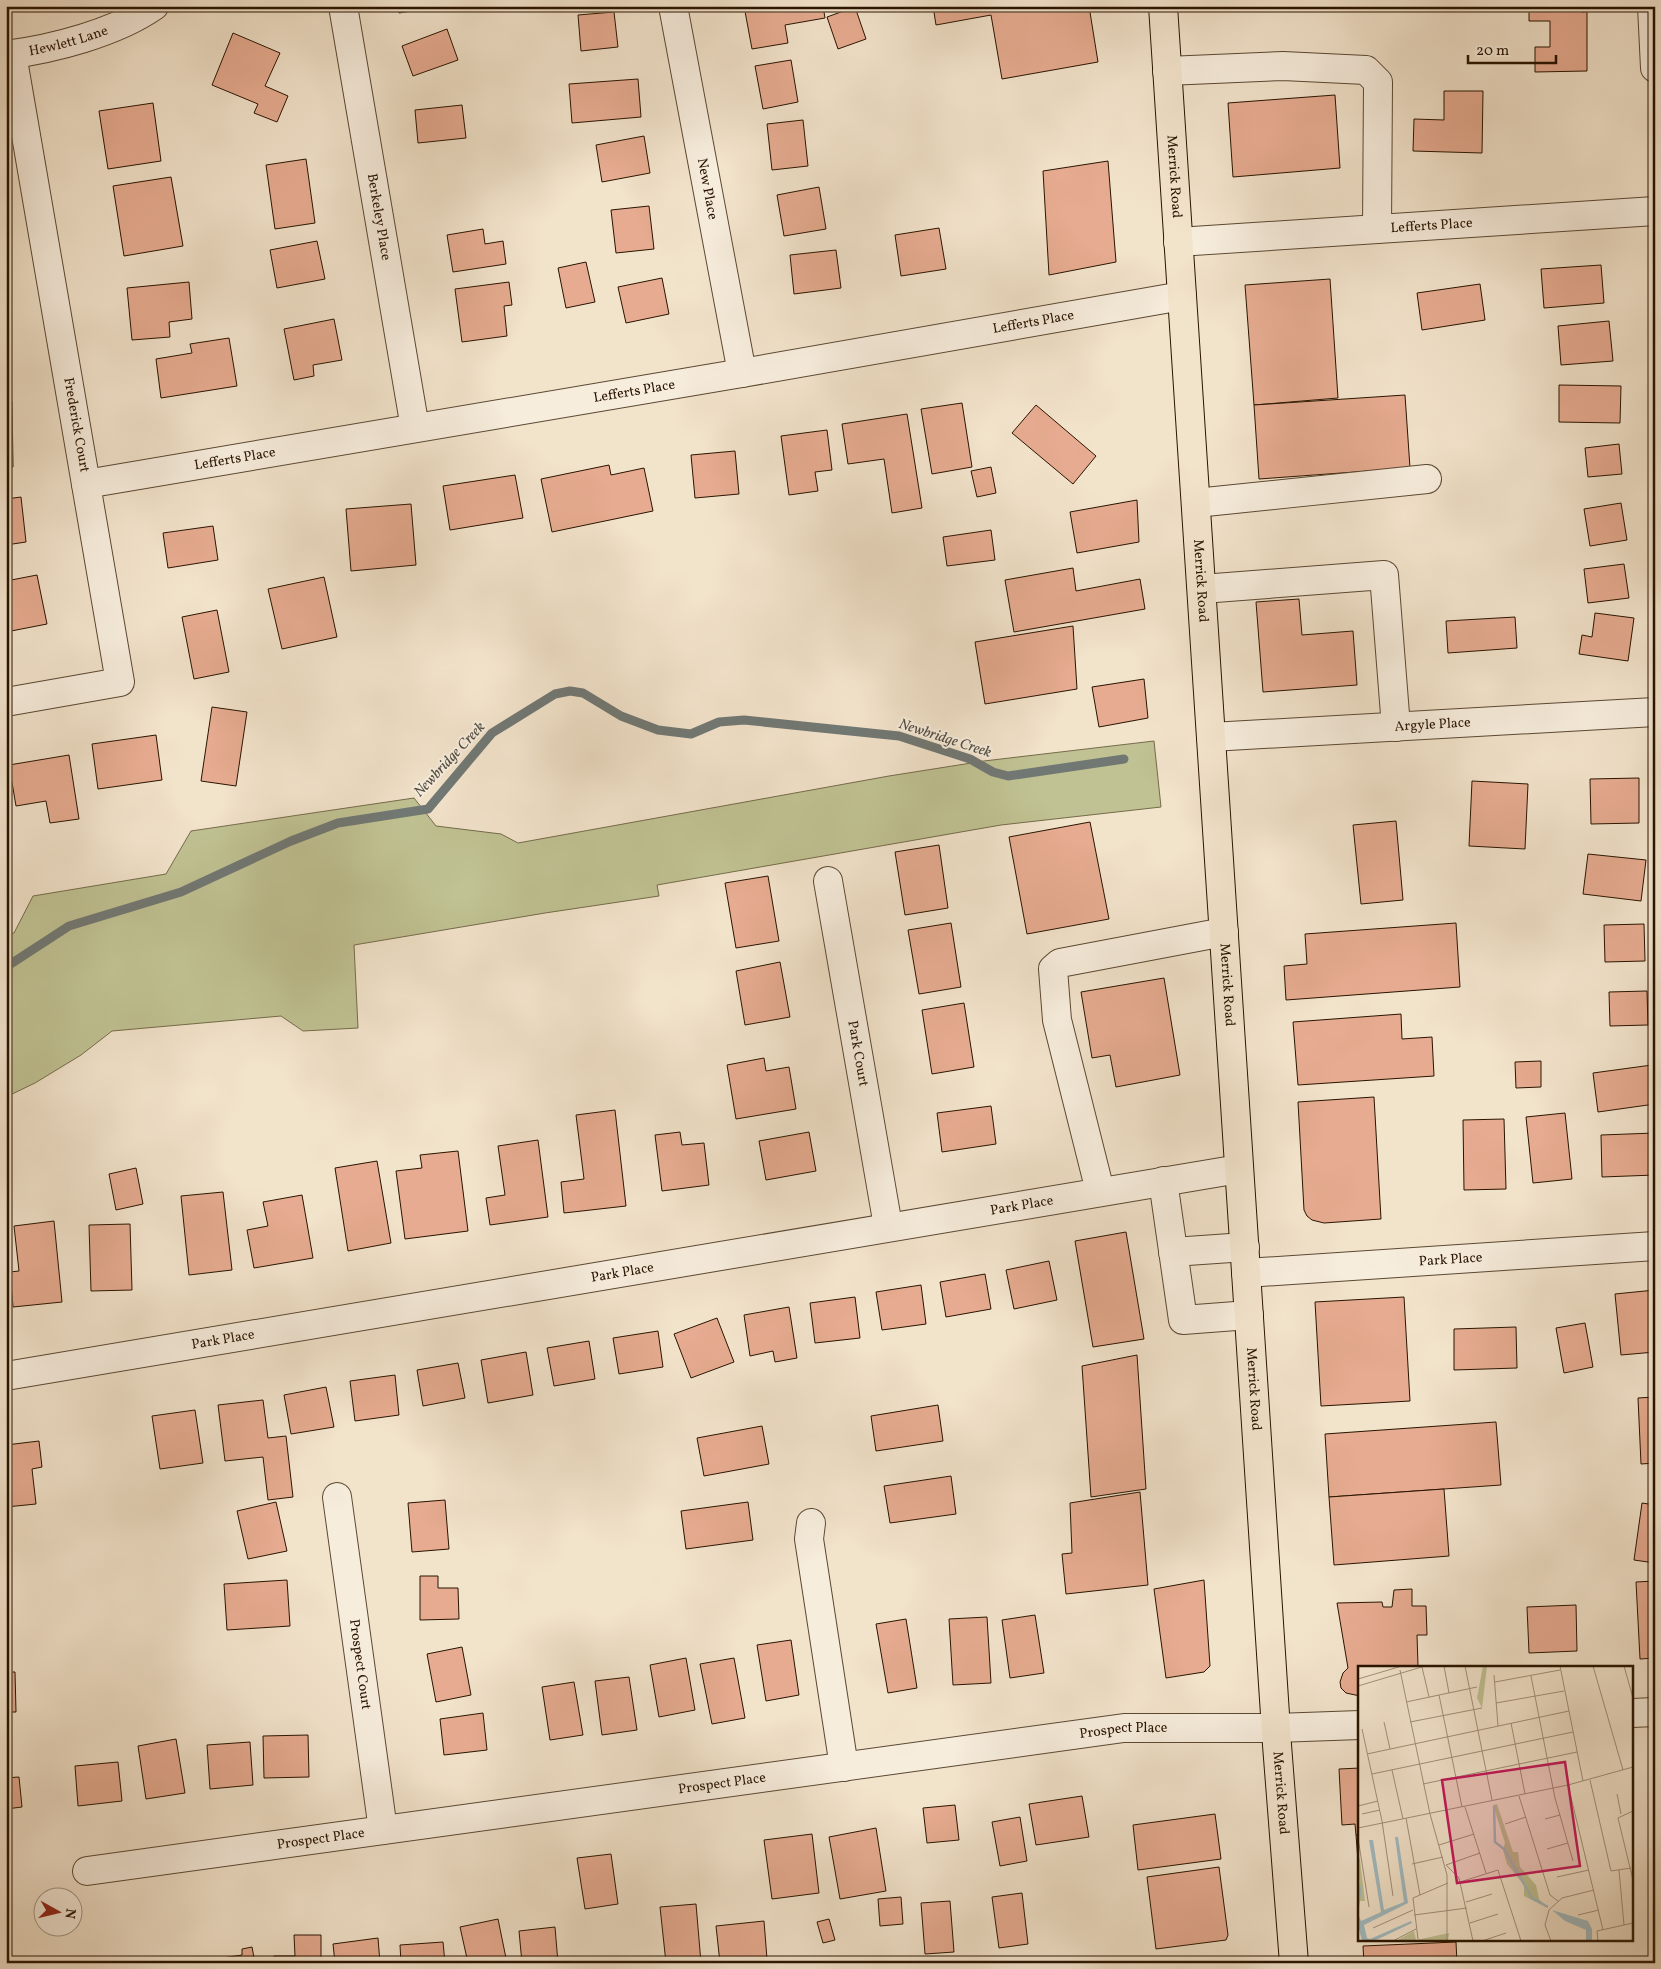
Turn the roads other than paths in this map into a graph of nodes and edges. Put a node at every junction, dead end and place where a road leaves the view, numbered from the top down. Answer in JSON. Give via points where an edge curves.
{"nodes":[{"id":1,"x":154,"y":6,"type":"edge"},
{"id":2,"x":344,"y":6,"type":"edge"},
{"id":3,"x":674,"y":6,"type":"edge"},
{"id":4,"x":1163,"y":6,"type":"edge"},
{"id":5,"x":1652,"y":6,"type":"edge"},
{"id":6,"x":9,"y":55,"type":"edge"},
{"id":7,"x":1655,"y":68,"type":"edge"},
{"id":8,"x":1167,"y":71,"type":"junction"},
{"id":9,"x":1655,"y":211,"type":"edge"},
{"id":10,"x":1377,"y":229,"type":"junction"},
{"id":11,"x":1178,"y":242,"type":"junction"},
{"id":12,"x":1182,"y":296,"type":"junction"},
{"id":13,"x":742,"y":373,"type":"junction"},
{"id":14,"x":415,"y":428,"type":"junction"},
{"id":15,"x":1427,"y":479,"type":"dead end"},
{"id":16,"x":86,"y":484,"type":"junction"},
{"id":17,"x":1196,"y":502,"type":"junction"},
{"id":18,"x":1202,"y":589,"type":"junction"},
{"id":19,"x":6,"y":702,"type":"edge"},
{"id":20,"x":1655,"y":712,"type":"edge"},
{"id":21,"x":1396,"y":727,"type":"junction"},
{"id":22,"x":1211,"y":737,"type":"junction"},
{"id":23,"x":828,"y":881,"type":"dead end"},
{"id":24,"x":1224,"y":932,"type":"junction"},
{"id":25,"x":1239,"y":1168,"type":"junction"},
{"id":26,"x":1162,"y":1181,"type":"junction"},
{"id":27,"x":1100,"y":1192,"type":"junction"},
{"id":28,"x":888,"y":1226,"type":"junction"},
{"id":29,"x":1655,"y":1246,"type":"edge"},
{"id":30,"x":1173,"y":1252,"type":"junction"},
{"id":31,"x":1245,"y":1260,"type":"junction"},
{"id":32,"x":1249,"y":1315,"type":"junction"},
{"id":33,"x":6,"y":1376,"type":"edge"},
{"id":34,"x":337,"y":1497,"type":"dead end"},
{"id":35,"x":811,"y":1523,"type":"dead end"},
{"id":36,"x":1655,"y":1712,"type":"edge"},
{"id":37,"x":1634,"y":1713,"type":"edge"},
{"id":38,"x":1358,"y":1725,"type":"edge"},
{"id":39,"x":1276,"y":1728,"type":"junction"},
{"id":40,"x":844,"y":1767,"type":"junction"},
{"id":41,"x":383,"y":1830,"type":"junction"},
{"id":42,"x":87,"y":1871,"type":"dead end"},
{"id":43,"x":1294,"y":1963,"type":"edge"}],
"edges":[{"from":1,"to":6,"type":"street","name":"Hewlett Lane","via":[[140,16],[76,41]]},
{"from":2,"to":14,"type":"street","name":"Berkeley Place"},
{"from":3,"to":13,"type":"street","name":"New Place"},
{"from":4,"to":8,"type":"main road","name":"Merrick Road"},
{"from":5,"to":7,"type":"street"},
{"from":6,"to":16,"type":"street","name":"Frederick Court"},
{"from":8,"to":10,"type":"street","via":[[1284,66],[1366,70],[1378,82]]},
{"from":8,"to":11,"type":"main road","name":"Merrick Road"},
{"from":9,"to":10,"type":"street","name":"Lefferts Place"},
{"from":10,"to":11,"type":"street","name":"Lefferts Place"},
{"from":11,"to":12,"type":"main road","name":"Merrick Road"},
{"from":12,"to":13,"type":"street","name":"Lefferts Place"},
{"from":12,"to":17,"type":"main road","name":"Merrick Road"},
{"from":13,"to":14,"type":"street","name":"Lefferts Place"},
{"from":14,"to":16,"type":"street","name":"Lefferts Place"},
{"from":15,"to":17,"type":"street"},
{"from":16,"to":19,"type":"street","name":"Frederick Court","via":[[120,682]]},
{"from":17,"to":18,"type":"main road","name":"Merrick Road"},
{"from":18,"to":21,"type":"street","via":[[1384,575]]},
{"from":18,"to":22,"type":"main road","name":"Merrick Road"},
{"from":20,"to":21,"type":"street","name":"Argyle Place"},
{"from":21,"to":22,"type":"street","name":"Argyle Place"},
{"from":22,"to":24,"type":"main road","name":"Merrick Road"},
{"from":23,"to":28,"type":"street","name":"Park Court"},
{"from":24,"to":25,"type":"main road","name":"Merrick Road"},
{"from":24,"to":27,"type":"street","via":[[1060,962],[1054,970],[1057,1020]]},
{"from":25,"to":26,"type":"street","name":"Park Place"},
{"from":25,"to":31,"type":"main road","name":"Merrick Road"},
{"from":26,"to":27,"type":"street","name":"Park Place"},
{"from":26,"to":30,"type":"street"},
{"from":27,"to":28,"type":"street","name":"Park Place"},
{"from":28,"to":33,"type":"street","name":"Park Place"},
{"from":29,"to":31,"type":"street","name":"Park Place"},
{"from":30,"to":31,"type":"street","name":"Park Place"},
{"from":30,"to":32,"type":"street","via":[[1183,1320]]},
{"from":31,"to":32,"type":"main road","name":"Merrick Road"},
{"from":32,"to":39,"type":"main road","name":"Merrick Road"},
{"from":34,"to":41,"type":"street","name":"Prospect Court"},
{"from":35,"to":40,"type":"street","via":[[809,1539]]},
{"from":36,"to":37,"type":"street"},
{"from":38,"to":39,"type":"street","name":"Prospect Place"},
{"from":39,"to":40,"type":"street","name":"Prospect Place","via":[[1124,1728]]},
{"from":39,"to":43,"type":"main road","name":"Merrick Road"},
{"from":40,"to":41,"type":"street","name":"Prospect Place"},
{"from":41,"to":42,"type":"street","name":"Prospect Place"}]}
